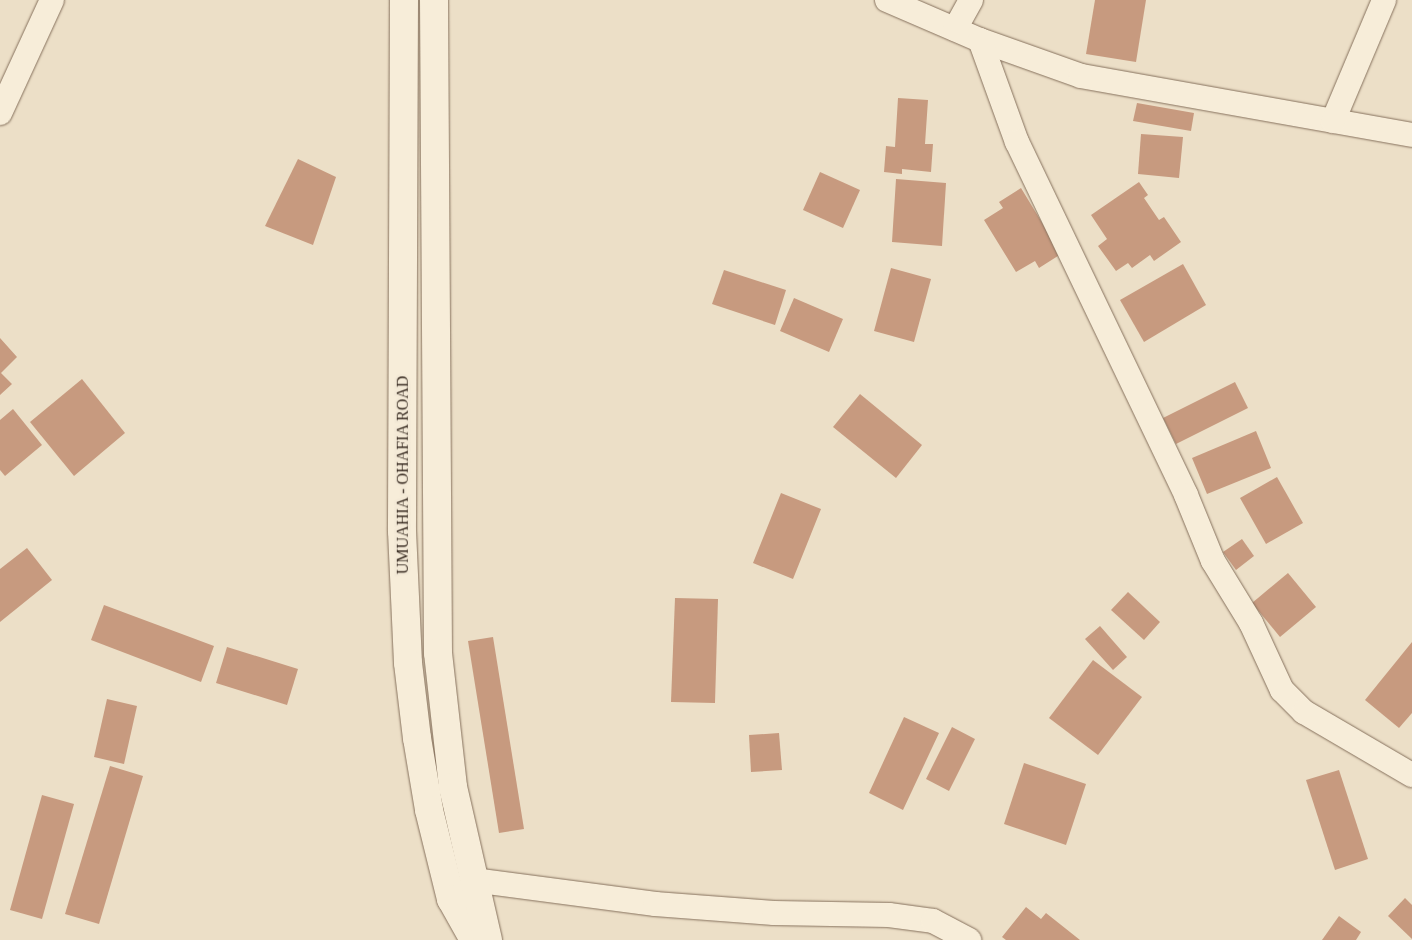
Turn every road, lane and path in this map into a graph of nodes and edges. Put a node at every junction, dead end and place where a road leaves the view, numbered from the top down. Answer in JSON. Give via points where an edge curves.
{"nodes":[{"id":1,"x":52,"y":0,"type":"edge"},
{"id":2,"x":404,"y":0,"type":"edge"},
{"id":3,"x":434,"y":0,"type":"edge"},
{"id":4,"x":887,"y":0,"type":"edge"},
{"id":5,"x":970,"y":0,"type":"edge"},
{"id":6,"x":1384,"y":0,"type":"edge"},
{"id":7,"x":955,"y":29,"type":"junction"},
{"id":8,"x":980,"y":40,"type":"junction"},
{"id":9,"x":0,"y":113,"type":"edge"},
{"id":10,"x":1333,"y":121,"type":"junction"},
{"id":11,"x":1412,"y":135,"type":"edge"},
{"id":12,"x":1412,"y":775,"type":"edge"},
{"id":13,"x":473,"y":880,"type":"junction"},
{"id":14,"x":474,"y":940,"type":"edge"},
{"id":15,"x":488,"y":940,"type":"edge"},
{"id":16,"x":970,"y":940,"type":"edge"}],
"edges":[{"from":1,"to":9,"type":"street"},
{"from":2,"to":14,"type":"main road","name":"UMUAHIA - OHAFIA ROAD","via":[[402,531],[408,664],[429,810],[451,899]]},
{"from":3,"to":13,"type":"main road","name":"UMUAHIA - OHAFIA ROAD","via":[[438,653],[453,787]]},
{"from":4,"to":7,"type":"street"},
{"from":5,"to":7,"type":"street"},
{"from":6,"to":10,"type":"street"},
{"from":7,"to":8,"type":"street"},
{"from":8,"to":10,"type":"street","via":[[1081,76]]},
{"from":8,"to":12,"type":"street","via":[[1017,142],[1186,495],[1213,561],[1251,623],[1282,690],[1304,712]]},
{"from":10,"to":11,"type":"street"},
{"from":13,"to":15,"type":"main road","name":"UMUAHIA - OHAFIA ROAD"},
{"from":13,"to":16,"type":"street","via":[[655,904],[774,913],[889,915],[933,921]]}]}
